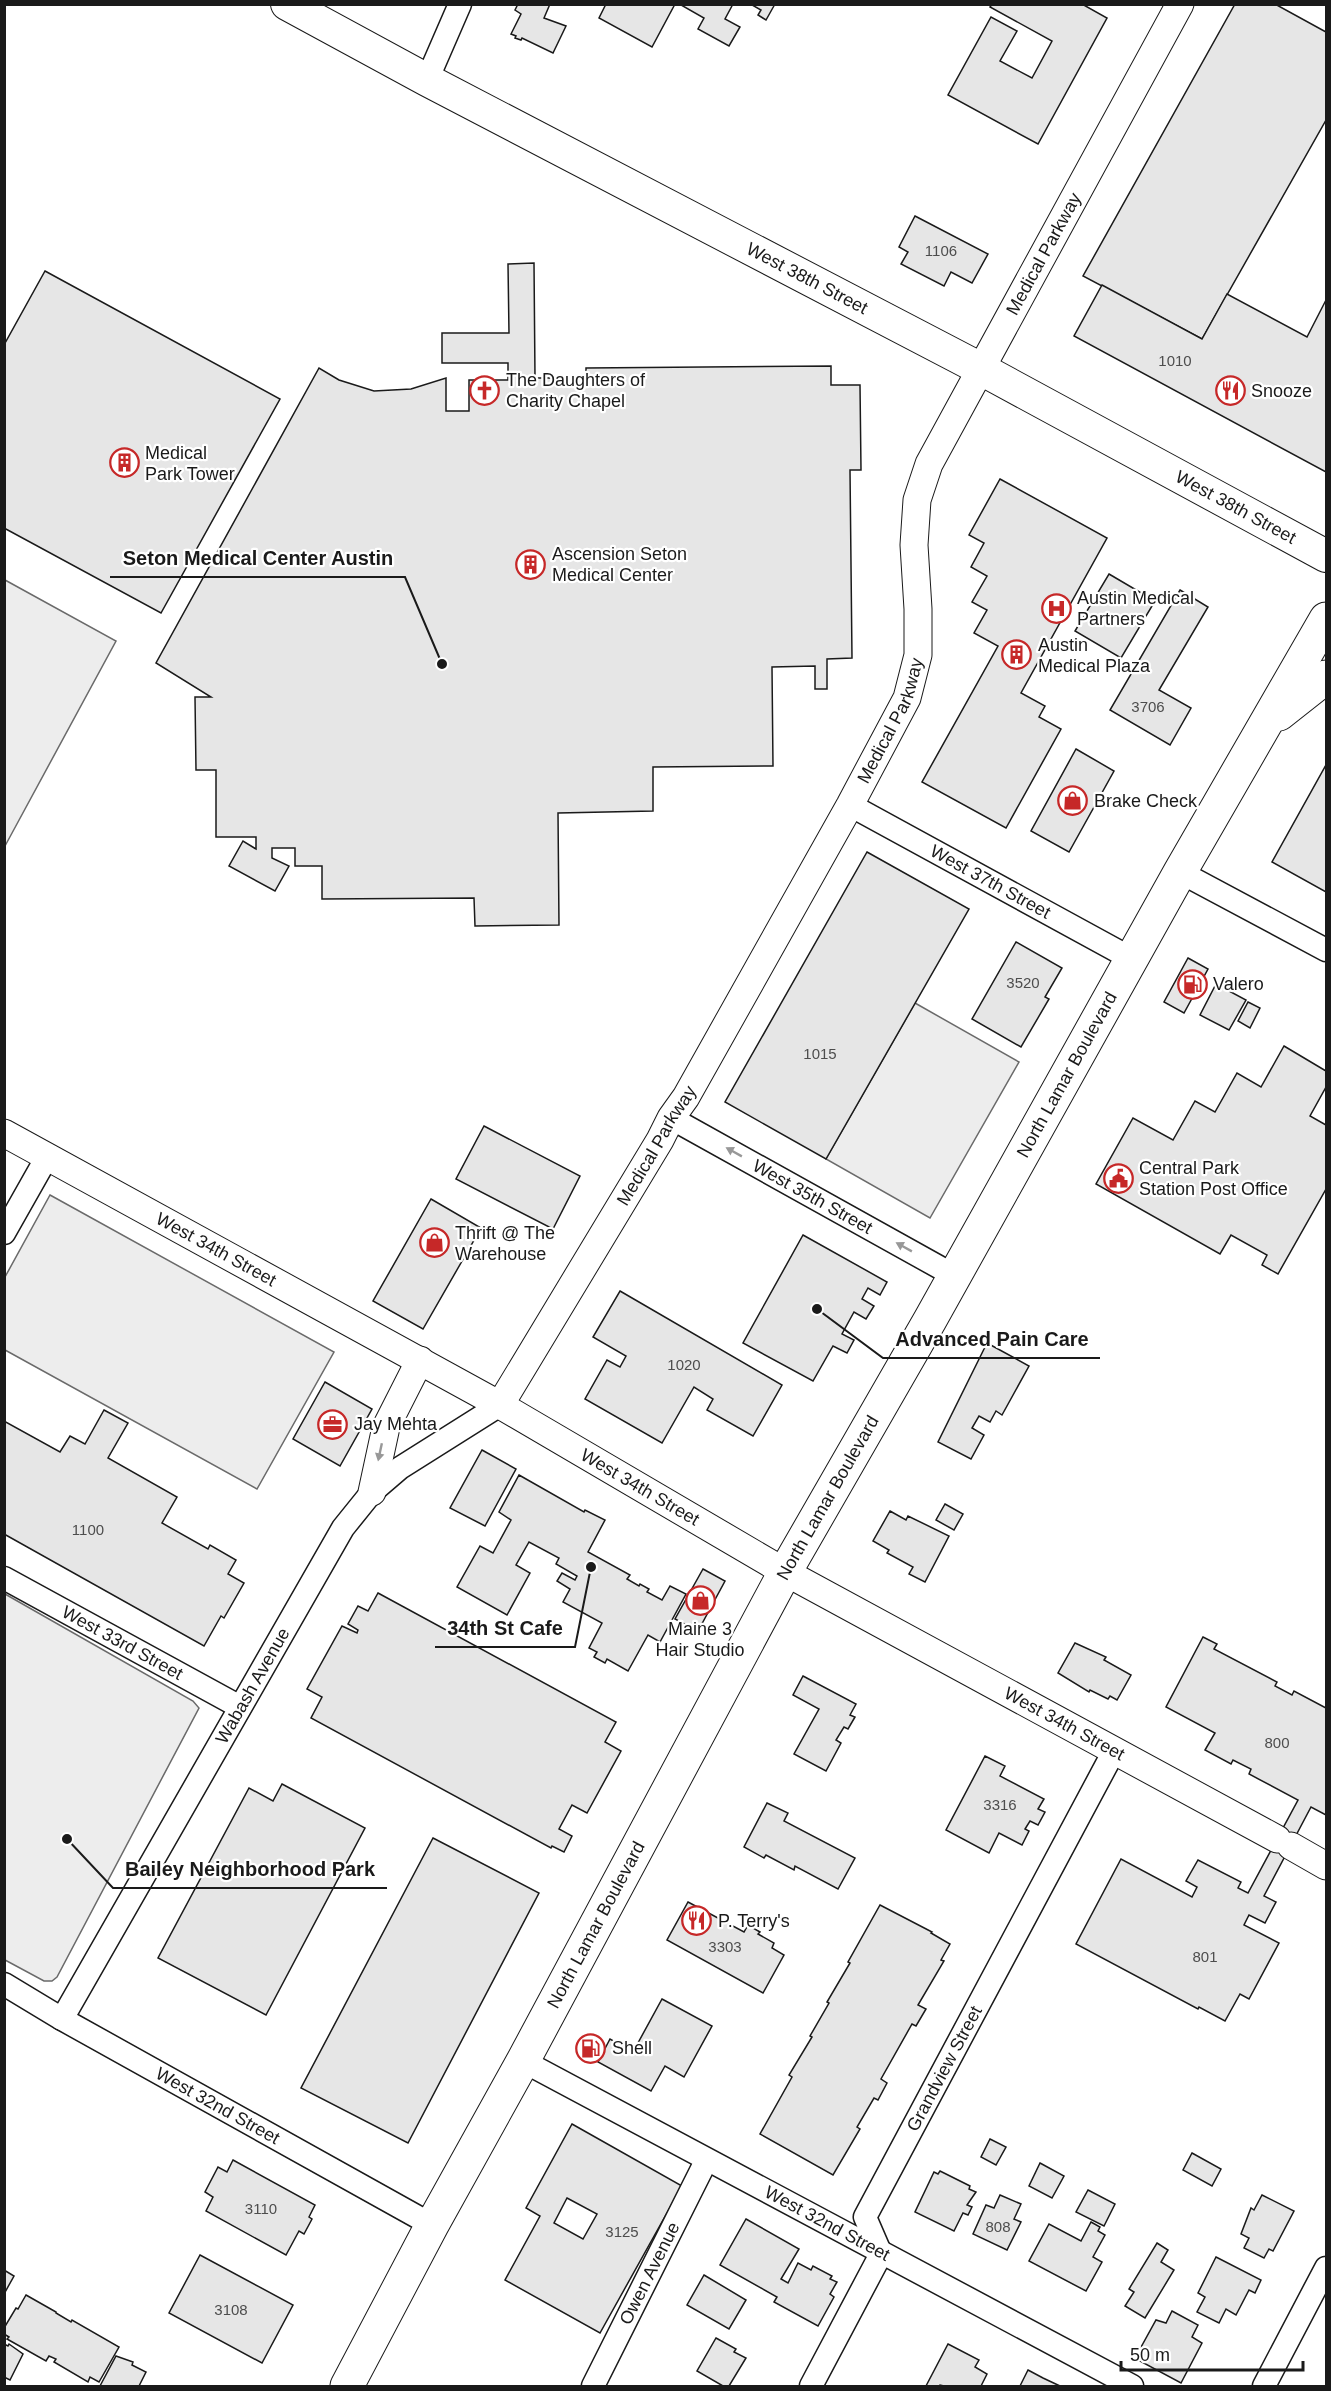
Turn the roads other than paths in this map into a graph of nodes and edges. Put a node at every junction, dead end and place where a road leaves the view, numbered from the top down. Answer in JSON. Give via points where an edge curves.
{"nodes":[{"id":1,"x":287,"y":4,"type":"edge"},
{"id":2,"x":460,"y":4,"type":"edge"},
{"id":3,"x":1180,"y":4,"type":"edge"},
{"id":4,"x":427,"y":80,"type":"junction"},
{"id":5,"x":981,"y":369,"type":"junction"},
{"id":6,"x":1326,"y":556,"type":"edge"},
{"id":7,"x":1326,"y":619,"type":"edge"},
{"id":8,"x":1326,"y":677,"type":"edge"},
{"id":9,"x":1268,"y":722,"type":"junction"},
{"id":10,"x":850,"y":804,"type":"junction"},
{"id":11,"x":1180,"y":872,"type":"junction"},
{"id":12,"x":1326,"y":950,"type":"edge"},
{"id":13,"x":1132,"y":959,"type":"junction"},
{"id":14,"x":671,"y":1118,"type":"junction"},
{"id":15,"x":4,"y":1132,"type":"edge"},
{"id":16,"x":47,"y":1157,"type":"junction"},
{"id":17,"x":4,"y":1233,"type":"edge"},
{"id":18,"x":955,"y":1276,"type":"junction"},
{"id":19,"x":420,"y":1360,"type":"junction"},
{"id":20,"x":500,"y":1405,"type":"junction"},
{"id":21,"x":372,"y":1492,"type":"junction"},
{"id":22,"x":785,"y":1572,"type":"junction"},
{"id":23,"x":4,"y":1578,"type":"edge"},
{"id":24,"x":240,"y":1707,"type":"junction"},
{"id":25,"x":1114,"y":1751,"type":"junction"},
{"id":26,"x":1326,"y":1866,"type":"edge"},
{"id":27,"x":4,"y":1984,"type":"edge"},
{"id":28,"x":62,"y":2019,"type":"junction"},
{"id":29,"x":523,"y":2061,"type":"junction"},
{"id":30,"x":706,"y":2161,"type":"junction"},
{"id":31,"x":432,"y":2224,"type":"junction"},
{"id":32,"x":881,"y":2254,"type":"junction"},
{"id":33,"x":1326,"y":2268,"type":"edge"},
{"id":34,"x":347,"y":2386,"type":"edge"},
{"id":35,"x":593,"y":2386,"type":"edge"},
{"id":36,"x":811,"y":2386,"type":"edge"},
{"id":37,"x":1132,"y":2386,"type":"edge"},
{"id":38,"x":1264,"y":2386,"type":"edge"}],
"edges":[{"from":1,"to":4,"type":"main road","name":"West 38th Street"},
{"from":2,"to":4,"type":"street"},
{"from":3,"to":5,"type":"street","name":"Medical Parkway"},
{"from":4,"to":5,"type":"main road","name":"West 38th Street"},
{"from":5,"to":6,"type":"main road","name":"West 38th Street"},
{"from":5,"to":10,"type":"street","name":"Medical Parkway","via":[[928,464],[917,500],[914,545],[918,655],[907,698]]},
{"from":7,"to":9,"type":"main road","name":"North Lamar Boulevard"},
{"from":8,"to":9,"type":"main road"},
{"from":9,"to":11,"type":"main road","name":"North Lamar Boulevard"},
{"from":10,"to":13,"type":"street","name":"West 37th Street"},
{"from":10,"to":14,"type":"street","name":"Medical Parkway"},
{"from":11,"to":12,"type":"street"},
{"from":11,"to":13,"type":"main road","name":"North Lamar Boulevard"},
{"from":13,"to":18,"type":"main road","name":"North Lamar Boulevard"},
{"from":18,"to":14,"type":"street","name":"West 35th Street","one_way":true},
{"from":14,"to":20,"type":"street","name":"Medical Parkway"},
{"from":15,"to":16,"type":"street","name":"West 34th Street"},
{"from":16,"to":17,"type":"street"},
{"from":16,"to":19,"type":"street","name":"West 34th Street"},
{"from":18,"to":22,"type":"main road","name":"North Lamar Boulevard"},
{"from":19,"to":20,"type":"street","name":"West 34th Street"},
{"from":19,"to":21,"type":"street","one_way":true,"via":[[386,1427]]},
{"from":20,"to":21,"type":"street","name":"Wabash Avenue","via":[[400,1468]]},
{"from":20,"to":22,"type":"street","name":"West 34th Street"},
{"from":21,"to":24,"type":"street","name":"Wabash Avenue","via":[[343,1528]]},
{"from":22,"to":25,"type":"street","name":"West 34th Street"},
{"from":22,"to":29,"type":"main road","name":"North Lamar Boulevard"},
{"from":23,"to":24,"type":"street","name":"West 33rd Street"},
{"from":24,"to":28,"type":"street","name":"Wabash Avenue"},
{"from":25,"to":26,"type":"street","name":"West 34th Street"},
{"from":25,"to":32,"type":"street","name":"Grandview Street","via":[[865,2217]]},
{"from":27,"to":28,"type":"street","name":"West 32nd Street"},
{"from":28,"to":31,"type":"street","name":"West 32nd Street"},
{"from":29,"to":30,"type":"street","name":"West 32nd Street"},
{"from":29,"to":31,"type":"main road","name":"North Lamar Boulevard"},
{"from":30,"to":32,"type":"street","name":"West 32nd Street"},
{"from":30,"to":35,"type":"street","name":"Owen Avenue"},
{"from":31,"to":34,"type":"main road","name":"North Lamar Boulevard"},
{"from":32,"to":36,"type":"street"},
{"from":32,"to":37,"type":"street","name":"West 32nd Street"},
{"from":33,"to":38,"type":"street"}]}
